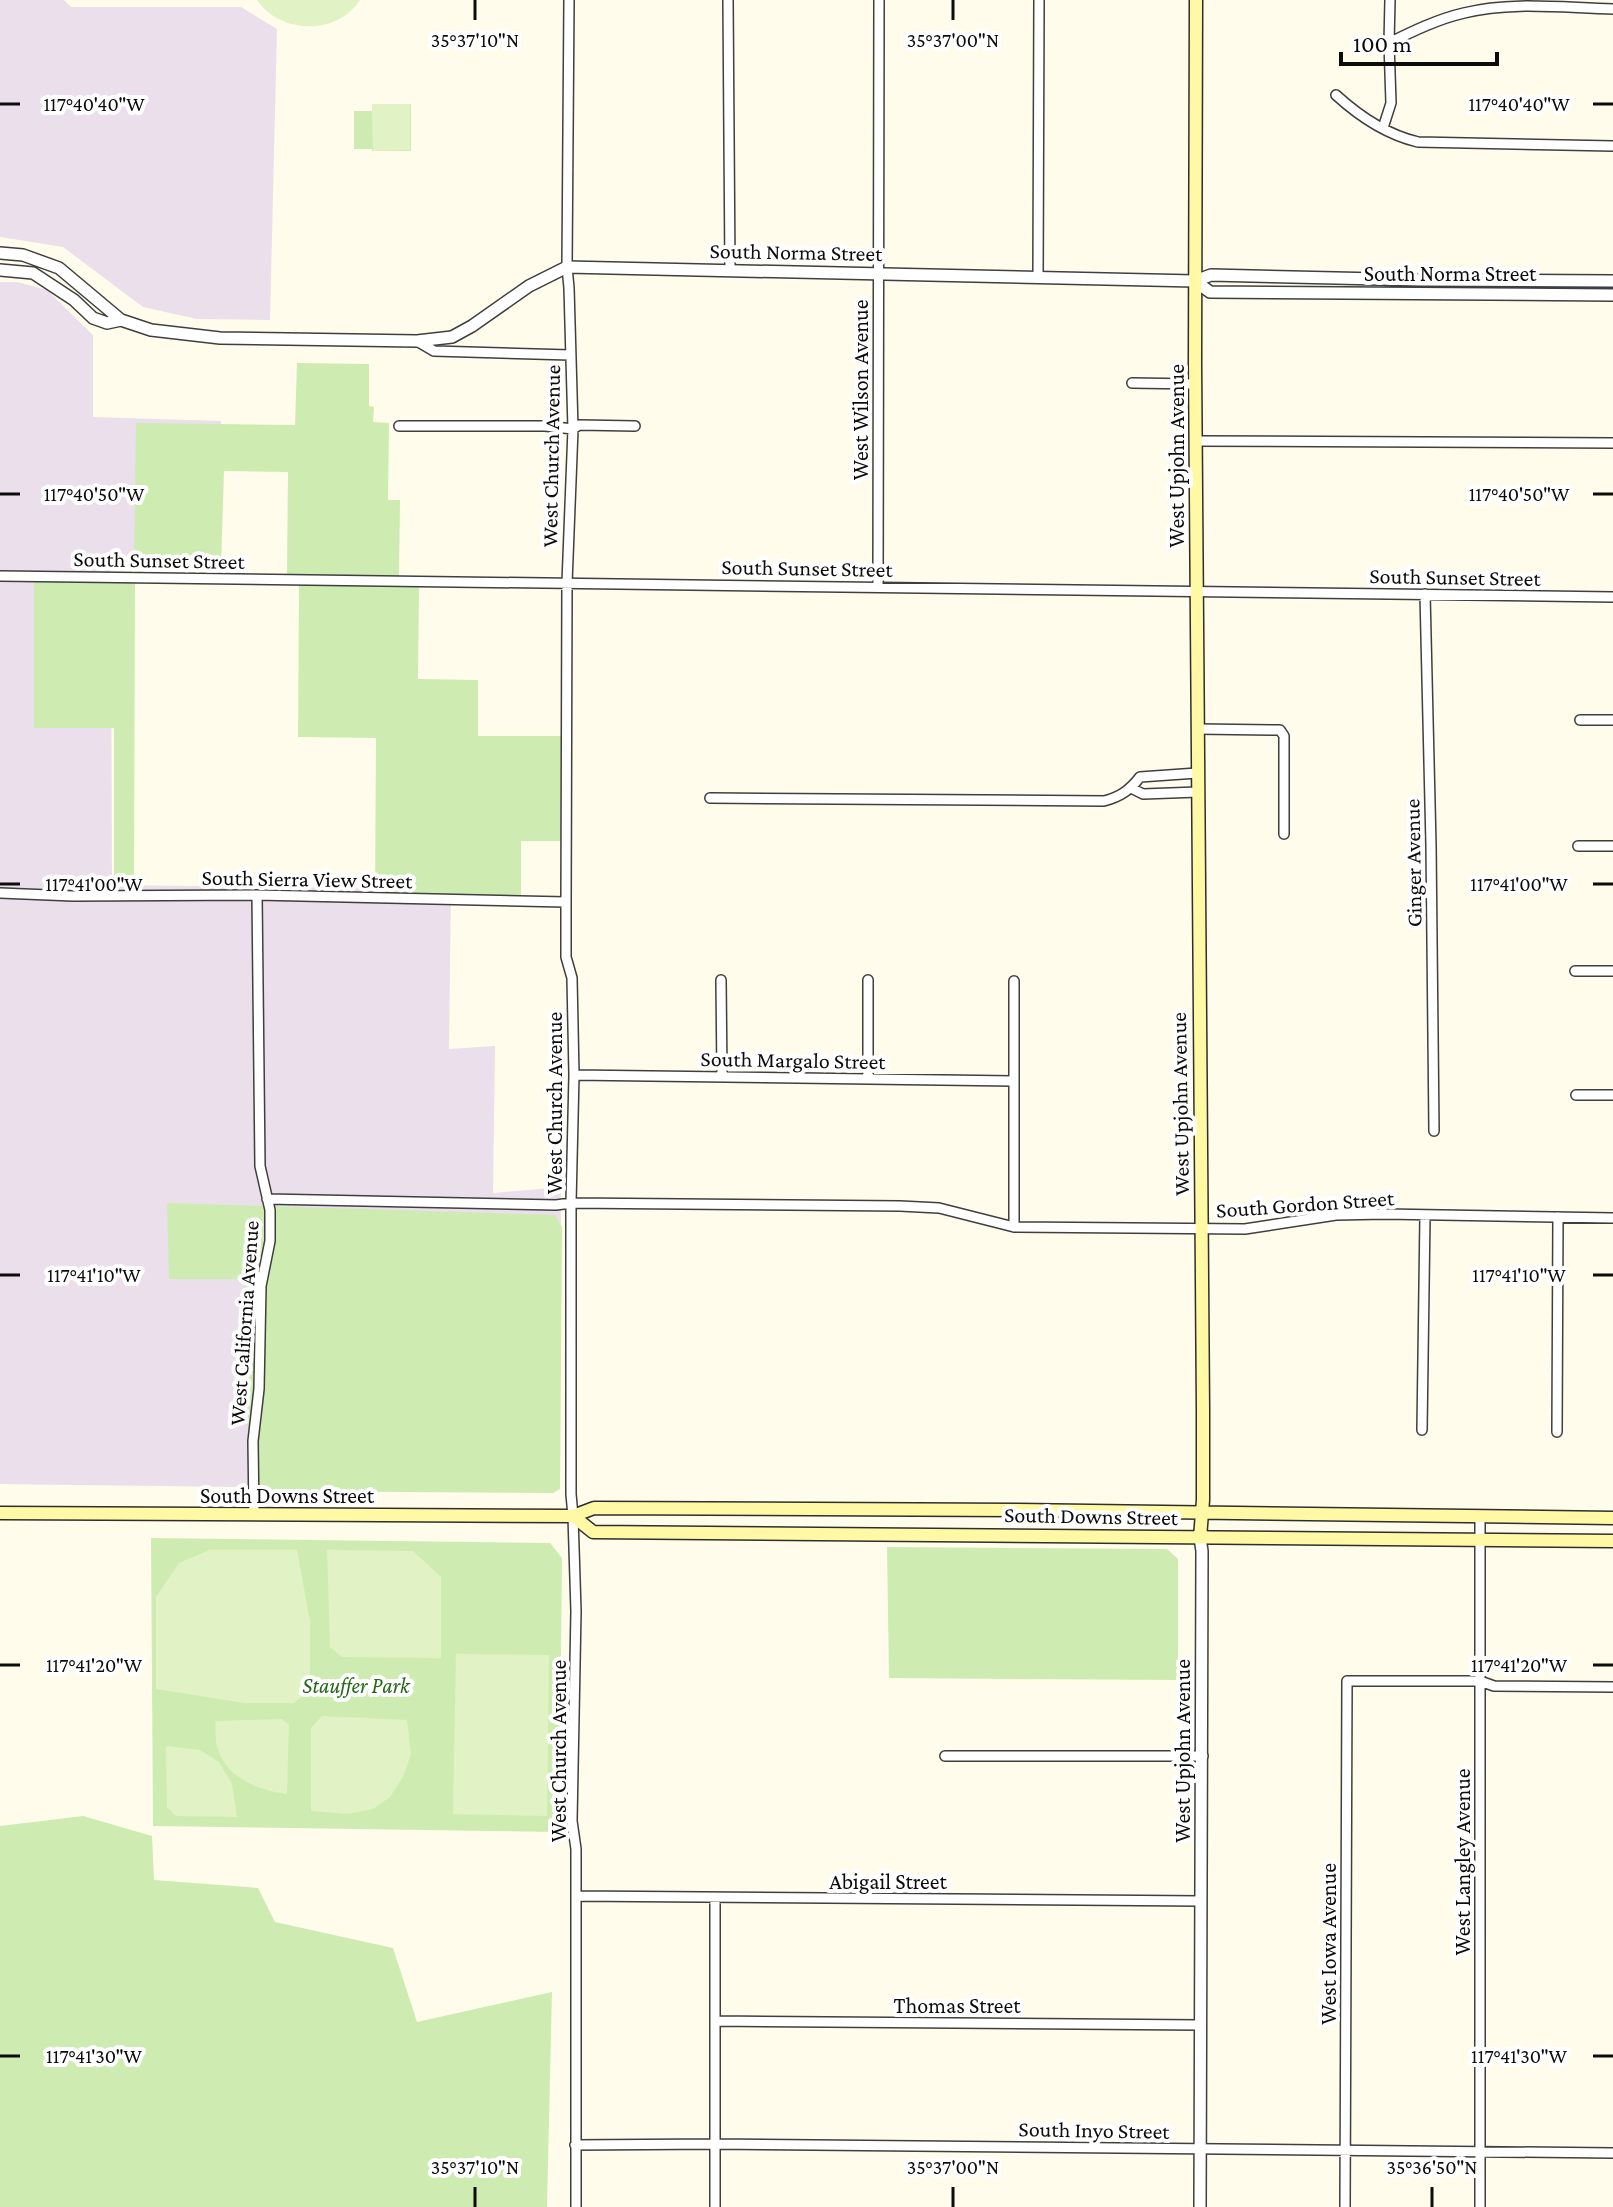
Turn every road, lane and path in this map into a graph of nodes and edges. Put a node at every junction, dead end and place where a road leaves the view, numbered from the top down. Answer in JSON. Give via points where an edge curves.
{"nodes":[{"id":1,"x":569,"y":0,"type":"edge"},
{"id":2,"x":728,"y":0,"type":"edge"},
{"id":3,"x":879,"y":0,"type":"edge"},
{"id":4,"x":1039,"y":0,"type":"edge"},
{"id":5,"x":1196,"y":0,"type":"edge"},
{"id":6,"x":1390,"y":0,"type":"edge"},
{"id":7,"x":1613,"y":9,"type":"edge"},
{"id":8,"x":1389,"y":43,"type":"junction"},
{"id":9,"x":1336,"y":95,"type":"dead end"},
{"id":10,"x":1383,"y":128,"type":"junction"},
{"id":11,"x":1613,"y":146,"type":"edge"},
{"id":12,"x":0,"y":253,"type":"edge"},
{"id":13,"x":567,"y":267,"type":"junction"},
{"id":14,"x":0,"y":270,"type":"edge"},
{"id":15,"x":730,"y":271,"type":"junction"},
{"id":16,"x":879,"y":274,"type":"junction"},
{"id":17,"x":1038,"y":278,"type":"junction"},
{"id":18,"x":1195,"y":281,"type":"junction"},
{"id":19,"x":1613,"y":281,"type":"edge"},
{"id":20,"x":1613,"y":295,"type":"edge"},
{"id":21,"x":121,"y":320,"type":"junction"},
{"id":22,"x":417,"y":341,"type":"junction"},
{"id":23,"x":570,"y":355,"type":"junction"},
{"id":24,"x":1132,"y":383,"type":"dead end"},
{"id":25,"x":1195,"y":384,"type":"junction"},
{"id":26,"x":399,"y":426,"type":"dead end"},
{"id":27,"x":635,"y":426,"type":"dead end"},
{"id":28,"x":573,"y":429,"type":"junction"},
{"id":29,"x":1196,"y":441,"type":"junction"},
{"id":30,"x":1613,"y":443,"type":"edge"},
{"id":31,"x":0,"y":576,"type":"edge"},
{"id":32,"x":567,"y":583,"type":"junction"},
{"id":33,"x":878,"y":587,"type":"junction"},
{"id":34,"x":1196,"y":591,"type":"junction"},
{"id":35,"x":1425,"y":594,"type":"junction"},
{"id":36,"x":1613,"y":597,"type":"edge"},
{"id":37,"x":1580,"y":720,"type":"dead end"},
{"id":38,"x":1613,"y":720,"type":"edge"},
{"id":39,"x":1197,"y":729,"type":"junction"},
{"id":40,"x":1197,"y":773,"type":"junction"},
{"id":41,"x":1131,"y":788,"type":"junction"},
{"id":42,"x":1198,"y":792,"type":"junction"},
{"id":43,"x":710,"y":798,"type":"dead end"},
{"id":44,"x":1284,"y":834,"type":"dead end"},
{"id":45,"x":1578,"y":846,"type":"dead end"},
{"id":46,"x":1613,"y":846,"type":"edge"},
{"id":47,"x":0,"y":893,"type":"edge"},
{"id":48,"x":257,"y":895,"type":"junction"},
{"id":49,"x":566,"y":902,"type":"junction"},
{"id":50,"x":1575,"y":971,"type":"dead end"},
{"id":51,"x":1613,"y":971,"type":"edge"},
{"id":52,"x":721,"y":980,"type":"dead end"},
{"id":53,"x":868,"y":980,"type":"dead end"},
{"id":54,"x":1014,"y":981,"type":"dead end"},
{"id":55,"x":574,"y":1075,"type":"junction"},
{"id":56,"x":722,"y":1077,"type":"junction"},
{"id":57,"x":868,"y":1079,"type":"junction"},
{"id":58,"x":1013,"y":1081,"type":"junction"},
{"id":59,"x":1576,"y":1095,"type":"dead end"},
{"id":60,"x":1613,"y":1095,"type":"edge"},
{"id":61,"x":1434,"y":1131,"type":"dead end"},
{"id":62,"x":267,"y":1199,"type":"junction"},
{"id":63,"x":571,"y":1203,"type":"junction"},
{"id":64,"x":1425,"y":1215,"type":"junction"},
{"id":65,"x":1558,"y":1217,"type":"junction"},
{"id":66,"x":1613,"y":1218,"type":"edge"},
{"id":67,"x":1014,"y":1227,"type":"junction"},
{"id":68,"x":1203,"y":1229,"type":"junction"},
{"id":69,"x":1422,"y":1430,"type":"dead end"},
{"id":70,"x":1557,"y":1432,"type":"dead end"},
{"id":71,"x":1202,"y":1512,"type":"junction"},
{"id":72,"x":0,"y":1513,"type":"edge"},
{"id":73,"x":254,"y":1515,"type":"junction"},
{"id":74,"x":573,"y":1516,"type":"junction"},
{"id":75,"x":1480,"y":1517,"type":"junction"},
{"id":76,"x":1613,"y":1518,"type":"edge"},
{"id":77,"x":1200,"y":1538,"type":"junction"},
{"id":78,"x":1479,"y":1540,"type":"junction"},
{"id":79,"x":1613,"y":1541,"type":"edge"},
{"id":80,"x":1480,"y":1681,"type":"junction"},
{"id":81,"x":1613,"y":1687,"type":"edge"},
{"id":82,"x":945,"y":1756,"type":"dead end"},
{"id":83,"x":1203,"y":1756,"type":"junction"},
{"id":84,"x":576,"y":1896,"type":"junction"},
{"id":85,"x":715,"y":1898,"type":"junction"},
{"id":86,"x":1201,"y":1901,"type":"junction"},
{"id":87,"x":715,"y":2021,"type":"junction"},
{"id":88,"x":1199,"y":2025,"type":"junction"},
{"id":89,"x":715,"y":2144,"type":"junction"},
{"id":90,"x":575,"y":2145,"type":"junction"},
{"id":91,"x":1200,"y":2149,"type":"junction"},
{"id":92,"x":1345,"y":2152,"type":"junction"},
{"id":93,"x":1480,"y":2152,"type":"junction"},
{"id":94,"x":1613,"y":2153,"type":"edge"},
{"id":95,"x":576,"y":2207,"type":"edge"},
{"id":96,"x":715,"y":2207,"type":"edge"},
{"id":97,"x":1200,"y":2207,"type":"edge"},
{"id":98,"x":1345,"y":2207,"type":"edge"},
{"id":99,"x":1480,"y":2207,"type":"edge"}],
"edges":[{"from":1,"to":13,"type":"street","name":"West Church Avenue"},
{"from":2,"to":15,"type":"street"},
{"from":3,"to":16,"type":"street","name":"West Wilson Avenue"},
{"from":4,"to":17,"type":"street"},
{"from":5,"to":18,"type":"main road","name":"West Upjohn Avenue"},
{"from":6,"to":8,"type":"street"},
{"from":7,"to":8,"type":"street","via":[[1484,9]]},
{"from":8,"to":10,"type":"street","via":[[1391,103]]},
{"from":9,"to":10,"type":"street"},
{"from":10,"to":11,"type":"street","via":[[1418,142]]},
{"from":12,"to":21,"type":"street","name":"South Norma Street","via":[[59,268]]},
{"from":13,"to":15,"type":"street","name":"South Norma Street"},
{"from":13,"to":22,"type":"street","name":"South Norma Street","via":[[452,337]]},
{"from":13,"to":23,"type":"street","name":"West Church Avenue"},
{"from":14,"to":21,"type":"street","name":"South Norma Street","via":[[33,273],[93,318]]},
{"from":15,"to":16,"type":"street","name":"South Norma Street"},
{"from":16,"to":17,"type":"street","name":"South Norma Street"},
{"from":16,"to":33,"type":"street","name":"West Wilson Avenue"},
{"from":17,"to":18,"type":"street","name":"South Norma Street"},
{"from":18,"to":19,"type":"street","name":"South Norma Street","via":[[1211,275]]},
{"from":18,"to":20,"type":"street","name":"South Norma Street","via":[[1210,292]]},
{"from":18,"to":25,"type":"main road","name":"West Upjohn Avenue"},
{"from":21,"to":22,"type":"street","name":"South Norma Street","via":[[151,330],[220,338]]},
{"from":22,"to":23,"type":"street","name":"South Norma Street","via":[[434,351]]},
{"from":23,"to":28,"type":"street","name":"West Church Avenue"},
{"from":24,"to":25,"type":"street"},
{"from":25,"to":29,"type":"main road","name":"West Upjohn Avenue"},
{"from":26,"to":28,"type":"street"},
{"from":27,"to":28,"type":"street"},
{"from":28,"to":32,"type":"street","name":"West Church Avenue"},
{"from":29,"to":30,"type":"street"},
{"from":29,"to":34,"type":"main road","name":"West Upjohn Avenue"},
{"from":31,"to":32,"type":"street","name":"South Sunset Street"},
{"from":32,"to":33,"type":"street","name":"South Sunset Street"},
{"from":32,"to":49,"type":"street","name":"West Church Avenue"},
{"from":33,"to":34,"type":"street","name":"South Sunset Street"},
{"from":34,"to":35,"type":"street","name":"South Sunset Street"},
{"from":34,"to":39,"type":"main road","name":"West Upjohn Avenue"},
{"from":35,"to":36,"type":"street","name":"South Sunset Street"},
{"from":35,"to":61,"type":"street","name":"Ginger Avenue"},
{"from":37,"to":38,"type":"street"},
{"from":39,"to":40,"type":"main road","name":"West Upjohn Avenue"},
{"from":39,"to":44,"type":"street","via":[[1280,730]]},
{"from":40,"to":41,"type":"street","via":[[1140,777]]},
{"from":40,"to":42,"type":"main road","name":"West Upjohn Avenue"},
{"from":41,"to":42,"type":"street","via":[[1143,794]]},
{"from":41,"to":43,"type":"street","via":[[1104,801]]},
{"from":42,"to":68,"type":"main road","name":"West Upjohn Avenue"},
{"from":45,"to":46,"type":"street"},
{"from":47,"to":48,"type":"street","name":"South Sierra View Street"},
{"from":48,"to":49,"type":"street","name":"South Sierra View Street"},
{"from":48,"to":62,"type":"street","name":"West California Avenue","via":[[260,1166]]},
{"from":49,"to":55,"type":"street","name":"West Church Avenue"},
{"from":50,"to":51,"type":"street"},
{"from":52,"to":56,"type":"street"},
{"from":53,"to":57,"type":"street"},
{"from":54,"to":58,"type":"street"},
{"from":55,"to":56,"type":"street","name":"South Margalo Street"},
{"from":55,"to":63,"type":"street","name":"West Church Avenue"},
{"from":56,"to":57,"type":"street","name":"South Margalo Street"},
{"from":57,"to":58,"type":"street","name":"South Margalo Street"},
{"from":58,"to":67,"type":"street"},
{"from":59,"to":60,"type":"street"},
{"from":62,"to":63,"type":"street","name":"South Gordon Street"},
{"from":62,"to":73,"type":"street","name":"West California Avenue","via":[[270,1241],[261,1286]]},
{"from":63,"to":67,"type":"street","name":"South Gordon Street","via":[[939,1208]]},
{"from":63,"to":74,"type":"street","name":"West Church Avenue"},
{"from":64,"to":65,"type":"street","name":"South Gordon Street"},
{"from":64,"to":68,"type":"street","name":"South Gordon Street","via":[[1336,1215],[1245,1229]]},
{"from":64,"to":69,"type":"street"},
{"from":65,"to":66,"type":"street","name":"South Gordon Street"},
{"from":65,"to":70,"type":"street"},
{"from":67,"to":68,"type":"street","name":"South Gordon Street"},
{"from":68,"to":71,"type":"main road","name":"West Upjohn Avenue"},
{"from":71,"to":74,"type":"main road","name":"South Downs Street","via":[[594,1508]]},
{"from":71,"to":75,"type":"main road","name":"South Downs Street"},
{"from":71,"to":77,"type":"main road","name":"West Upjohn Avenue"},
{"from":72,"to":73,"type":"main road","name":"South Downs Street"},
{"from":73,"to":74,"type":"main road","name":"South Downs Street"},
{"from":74,"to":77,"type":"main road","name":"South Downs Street","via":[[593,1532]]},
{"from":74,"to":84,"type":"street","name":"West Church Avenue"},
{"from":75,"to":76,"type":"main road","name":"South Downs Street"},
{"from":75,"to":78,"type":"street","name":"West Langley Avenue"},
{"from":77,"to":78,"type":"main road","name":"South Downs Street"},
{"from":77,"to":83,"type":"street","name":"West Upjohn Avenue"},
{"from":78,"to":79,"type":"main road","name":"South Downs Street"},
{"from":78,"to":80,"type":"street","name":"West Langley Avenue"},
{"from":80,"to":81,"type":"street","via":[[1494,1686]]},
{"from":80,"to":92,"type":"street","name":"West Iowa Avenue","via":[[1347,1681]]},
{"from":80,"to":93,"type":"street","name":"West Langley Avenue"},
{"from":82,"to":83,"type":"street"},
{"from":83,"to":86,"type":"street","name":"West Upjohn Avenue"},
{"from":84,"to":85,"type":"street","name":"Abigail Street"},
{"from":84,"to":90,"type":"street","name":"West Church Avenue"},
{"from":85,"to":86,"type":"street","name":"Abigail Street"},
{"from":85,"to":87,"type":"street"},
{"from":86,"to":88,"type":"street","name":"West Upjohn Avenue"},
{"from":87,"to":88,"type":"street","name":"Thomas Street"},
{"from":87,"to":89,"type":"street"},
{"from":88,"to":91,"type":"street","name":"West Upjohn Avenue"},
{"from":89,"to":90,"type":"street","name":"South Inyo Street"},
{"from":89,"to":91,"type":"street","name":"South Inyo Street"},
{"from":89,"to":96,"type":"street"},
{"from":90,"to":95,"type":"street","name":"West Church Avenue"},
{"from":91,"to":92,"type":"street","name":"South Inyo Street"},
{"from":91,"to":97,"type":"street","name":"West Upjohn Avenue"},
{"from":92,"to":93,"type":"street","name":"South Inyo Street"},
{"from":92,"to":98,"type":"street","name":"West Iowa Avenue"},
{"from":93,"to":94,"type":"street","name":"South Inyo Street"},
{"from":93,"to":99,"type":"street","name":"West Langley Avenue"}]}
